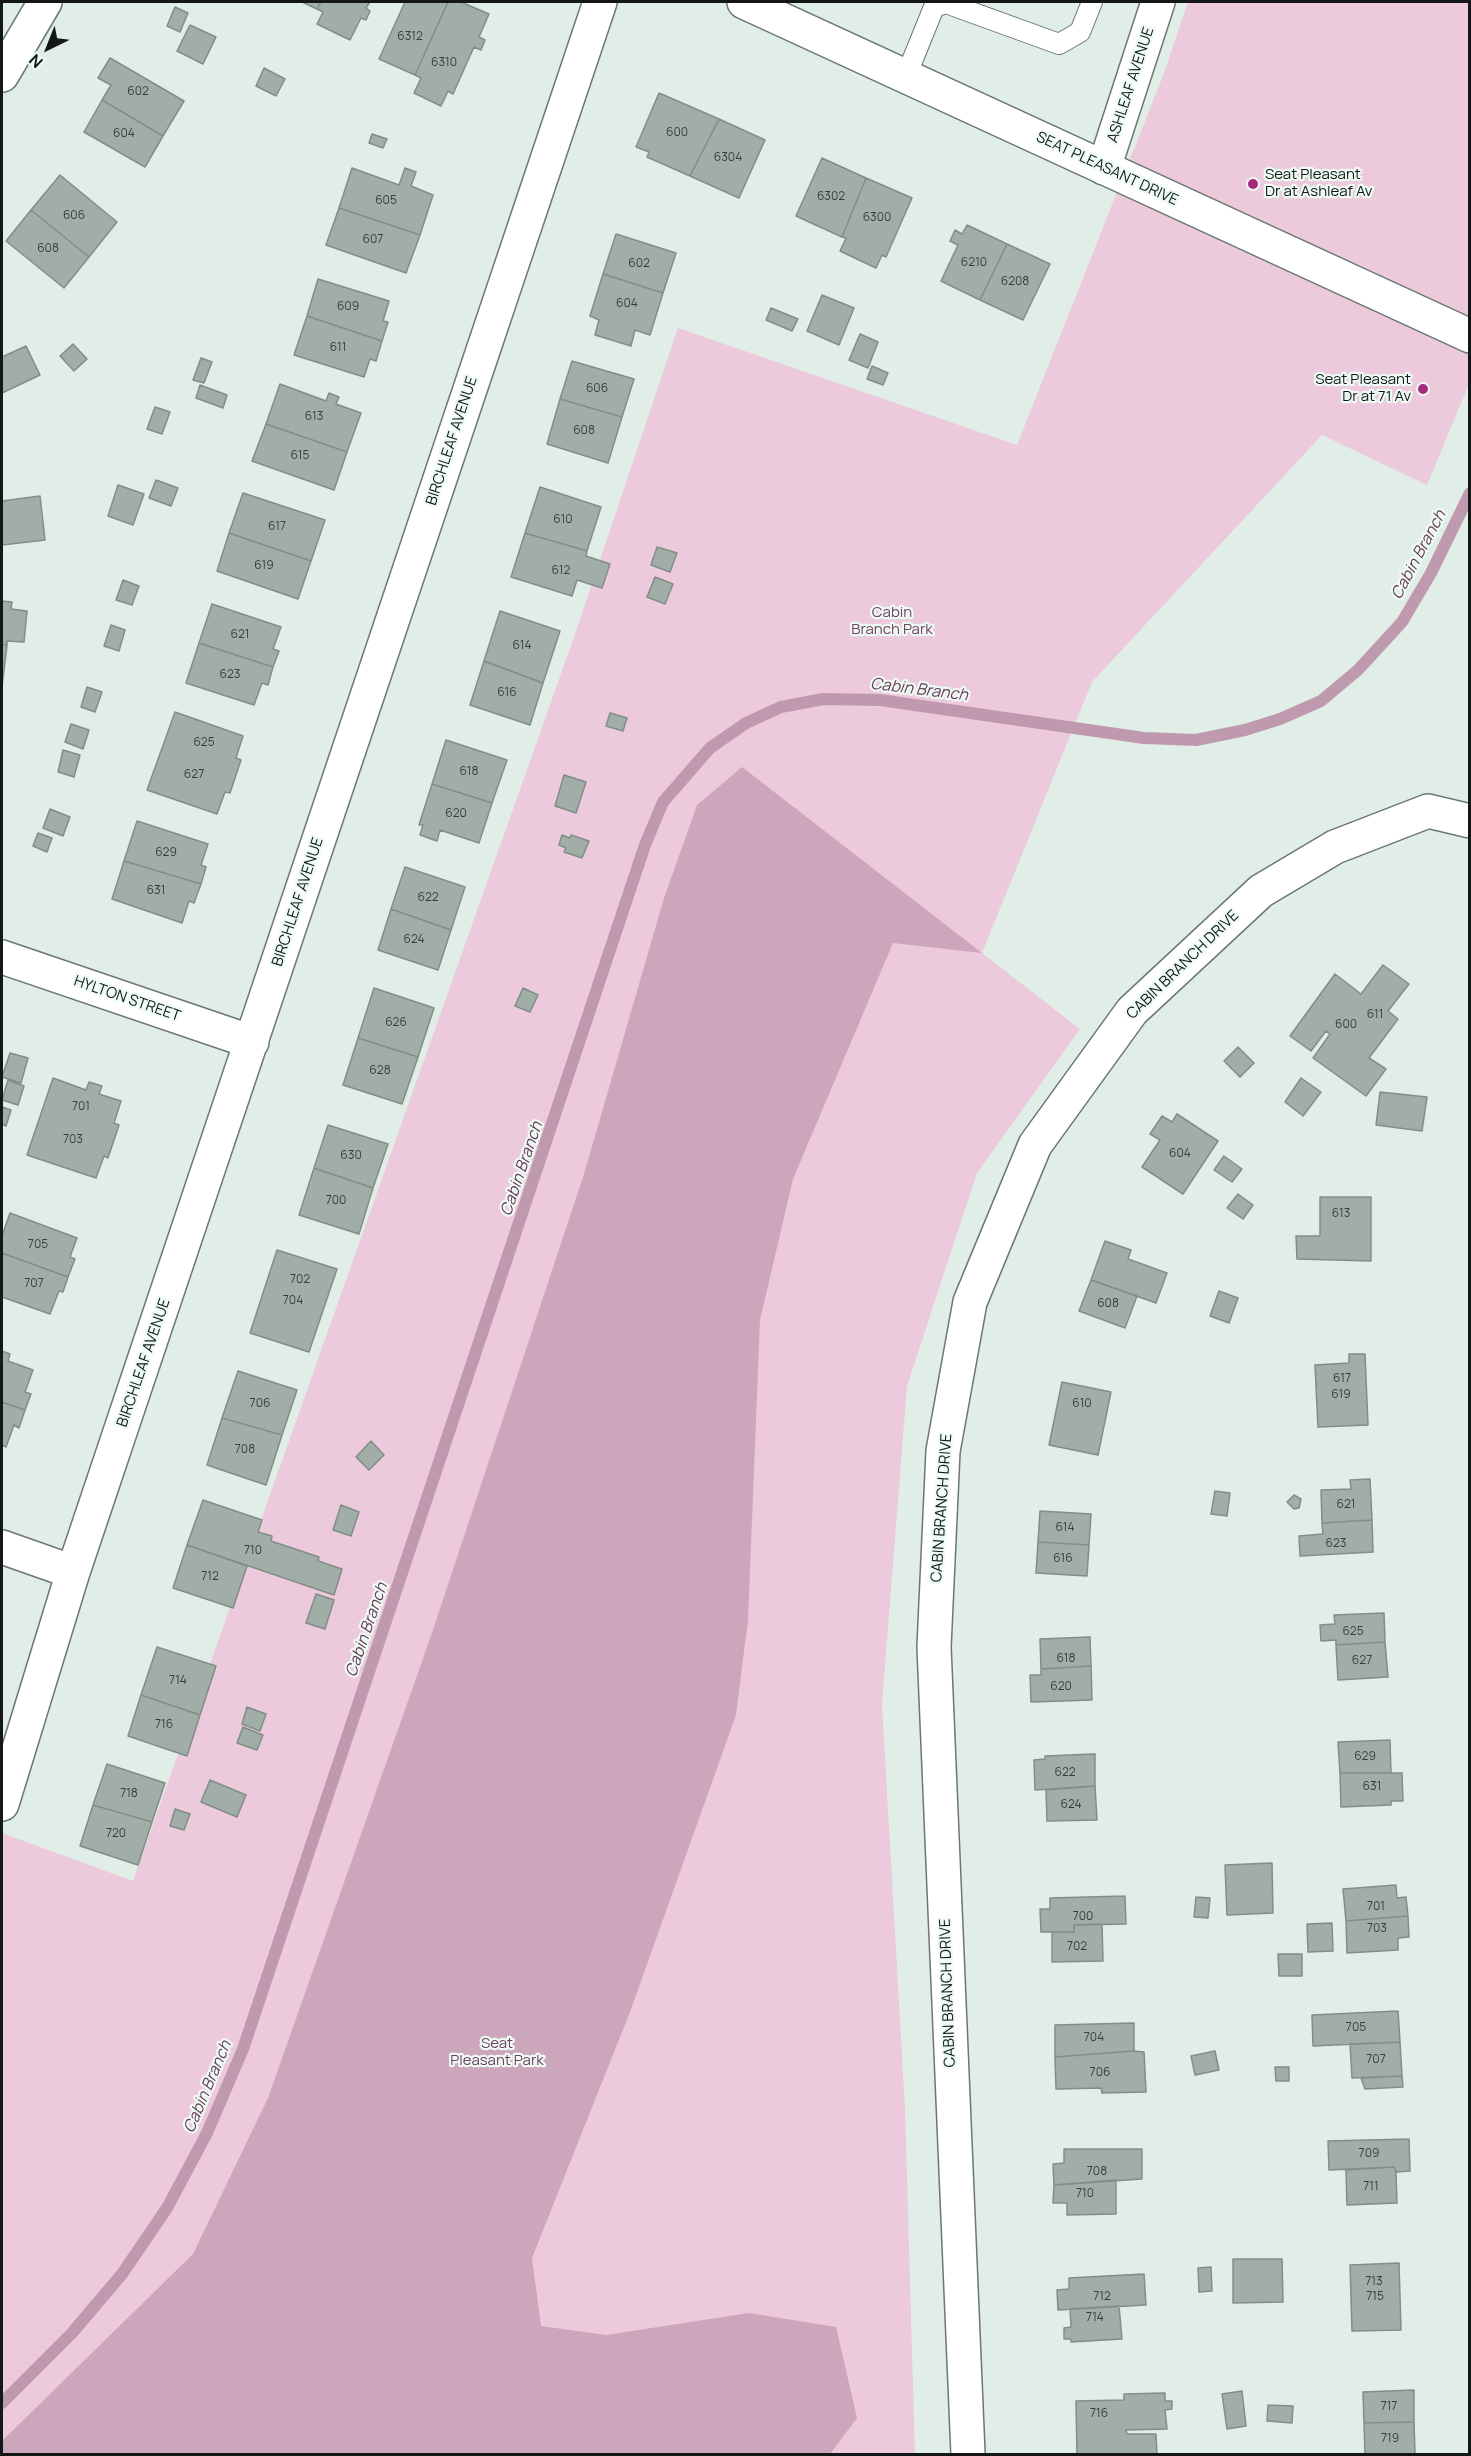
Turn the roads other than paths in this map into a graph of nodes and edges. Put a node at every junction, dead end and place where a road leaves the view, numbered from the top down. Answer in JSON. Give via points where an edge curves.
{"nodes":[{"id":1,"x":45,"y":2,"type":"edge"},
{"id":2,"x":600,"y":2,"type":"edge"},
{"id":3,"x":744,"y":2,"type":"edge"},
{"id":4,"x":1092,"y":2,"type":"edge"},
{"id":5,"x":1158,"y":2,"type":"edge"},
{"id":6,"x":2,"y":75,"type":"edge"},
{"id":7,"x":906,"y":76,"type":"junction"},
{"id":8,"x":1104,"y":168,"type":"junction"},
{"id":9,"x":1470,"y":336,"type":"edge"},
{"id":10,"x":1470,"y":821,"type":"edge"},
{"id":11,"x":2,"y":957,"type":"edge"},
{"id":12,"x":252,"y":1042,"type":"junction"},
{"id":13,"x":2,"y":1547,"type":"edge"},
{"id":14,"x":74,"y":1572,"type":"junction"},
{"id":15,"x":2,"y":1804,"type":"edge"},
{"id":16,"x":968,"y":2454,"type":"edge"}],
"edges":[{"from":1,"to":6,"type":"street"},
{"from":2,"to":12,"type":"street","name":"BIRCHLEAF AVENUE"},
{"from":3,"to":7,"type":"street","name":"SEAT PLEASANT DRIVE"},
{"from":4,"to":7,"type":"lane","via":[[1080,32],[1059,44],[946,3],[934,7]]},
{"from":5,"to":8,"type":"street","name":"ASHLEAF AVENUE"},
{"from":7,"to":8,"type":"street","name":"SEAT PLEASANT DRIVE"},
{"from":8,"to":9,"type":"street","name":"SEAT PLEASANT DRIVE"},
{"from":10,"to":16,"type":"street","name":"CABIN BRANCH DRIVE","via":[[1428,811],[1335,847],[1261,891],[1132,1011],[1035,1145],[970,1302],[943,1451],[934,1647]]},
{"from":11,"to":12,"type":"street","name":"HYLTON STREET"},
{"from":12,"to":14,"type":"street","name":"BIRCHLEAF AVENUE"},
{"from":13,"to":14,"type":"street"},
{"from":14,"to":15,"type":"street","name":"BIRCHLEAF AVENUE"}]}
